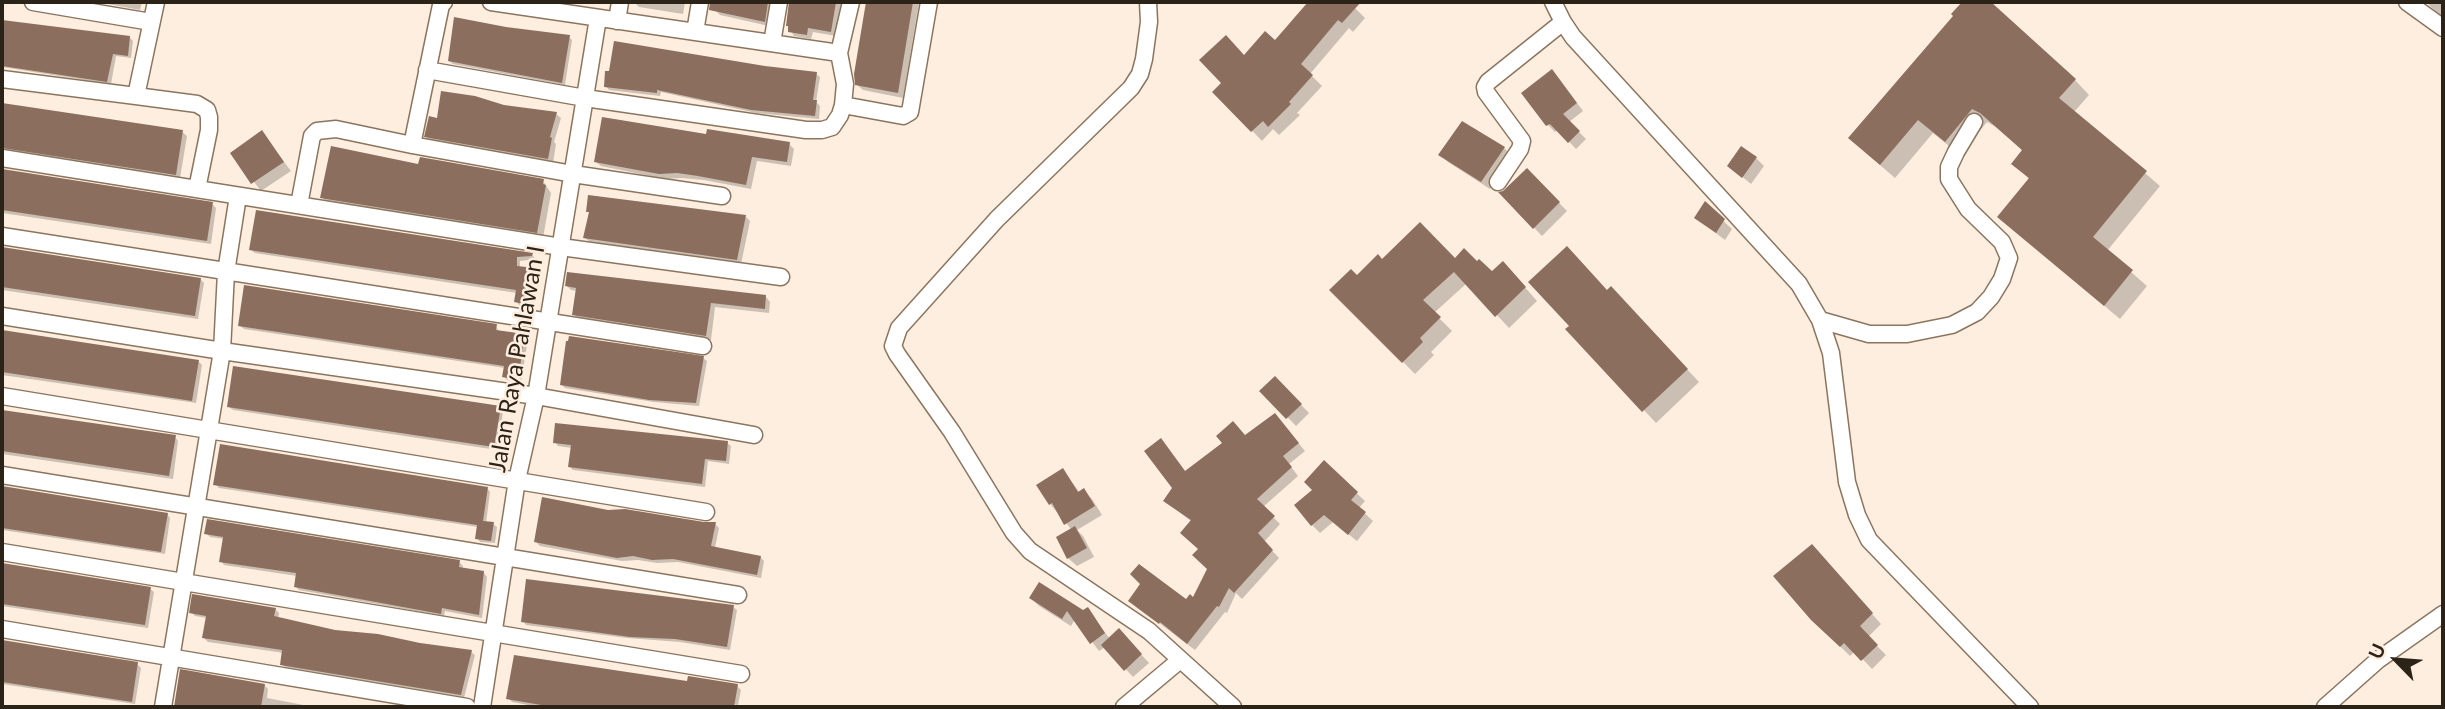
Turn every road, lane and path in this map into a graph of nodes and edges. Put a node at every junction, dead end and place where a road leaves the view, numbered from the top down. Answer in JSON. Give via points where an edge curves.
{"nodes":[{"id":1,"x":33,"y":2,"type":"edge"},
{"id":2,"x":156,"y":2,"type":"edge"},
{"id":3,"x":444,"y":2,"type":"edge"},
{"id":4,"x":491,"y":2,"type":"edge"},
{"id":5,"x":620,"y":2,"type":"edge"},
{"id":6,"x":700,"y":2,"type":"edge"},
{"id":7,"x":779,"y":2,"type":"edge"},
{"id":8,"x":851,"y":2,"type":"edge"},
{"id":9,"x":929,"y":2,"type":"edge"},
{"id":10,"x":1148,"y":2,"type":"edge"},
{"id":11,"x":1553,"y":2,"type":"edge"},
{"id":12,"x":2407,"y":2,"type":"edge"},
{"id":13,"x":538,"y":6,"type":"edge"},
{"id":14,"x":598,"y":18,"type":"junction"},
{"id":15,"x":617,"y":21,"type":"junction"},
{"id":16,"x":151,"y":22,"type":"junction"},
{"id":17,"x":1563,"y":22,"type":"junction"},
{"id":18,"x":2443,"y":28,"type":"edge"},
{"id":19,"x":695,"y":33,"type":"junction"},
{"id":20,"x":772,"y":43,"type":"junction"},
{"id":21,"x":839,"y":53,"type":"junction"},
{"id":22,"x":427,"y":70,"type":"junction"},
{"id":23,"x":2,"y":79,"type":"edge"},
{"id":24,"x":136,"y":96,"type":"junction"},
{"id":25,"x":585,"y":98,"type":"junction"},
{"id":26,"x":843,"y":105,"type":"junction"},
{"id":27,"x":1974,"y":122,"type":"dead end"},
{"id":28,"x":412,"y":145,"type":"junction"},
{"id":29,"x":2,"y":158,"type":"edge"},
{"id":30,"x":573,"y":174,"type":"junction"},
{"id":31,"x":1498,"y":182,"type":"dead end"},
{"id":32,"x":197,"y":189,"type":"junction"},
{"id":33,"x":239,"y":196,"type":"junction"},
{"id":34,"x":722,"y":196,"type":"dead end"},
{"id":35,"x":299,"y":205,"type":"junction"},
{"id":36,"x":2,"y":236,"type":"edge"},
{"id":37,"x":561,"y":247,"type":"junction"},
{"id":38,"x":226,"y":272,"type":"junction"},
{"id":39,"x":781,"y":277,"type":"dead end"},
{"id":40,"x":2,"y":316,"type":"edge"},
{"id":41,"x":549,"y":320,"type":"junction"},
{"id":42,"x":1820,"y":320,"type":"junction"},
{"id":43,"x":703,"y":346,"type":"dead end"},
{"id":44,"x":222,"y":351,"type":"junction"},
{"id":45,"x":2,"y":396,"type":"edge"},
{"id":46,"x":537,"y":396,"type":"junction"},
{"id":47,"x":209,"y":431,"type":"junction"},
{"id":48,"x":754,"y":435,"type":"dead end"},
{"id":49,"x":2,"y":475,"type":"edge"},
{"id":50,"x":517,"y":480,"type":"junction"},
{"id":51,"x":196,"y":506,"type":"junction"},
{"id":52,"x":706,"y":512,"type":"dead end"},
{"id":53,"x":2,"y":552,"type":"edge"},
{"id":54,"x":506,"y":557,"type":"junction"},
{"id":55,"x":183,"y":581,"type":"junction"},
{"id":56,"x":738,"y":595,"type":"dead end"},
{"id":57,"x":2443,"y":614,"type":"edge"},
{"id":58,"x":2,"y":629,"type":"edge"},
{"id":59,"x":494,"y":633,"type":"junction"},
{"id":60,"x":172,"y":657,"type":"junction"},
{"id":61,"x":1180,"y":660,"type":"junction"},
{"id":62,"x":741,"y":674,"type":"dead end"},
{"id":63,"x":163,"y":707,"type":"edge"},
{"id":64,"x":467,"y":707,"type":"edge"},
{"id":65,"x":482,"y":707,"type":"edge"},
{"id":66,"x":1124,"y":707,"type":"edge"},
{"id":67,"x":1233,"y":707,"type":"edge"},
{"id":68,"x":2030,"y":707,"type":"edge"},
{"id":69,"x":2325,"y":707,"type":"edge"}],
"edges":[{"from":1,"to":16,"type":"street"},
{"from":2,"to":16,"type":"street"},
{"from":3,"to":22,"type":"street"},
{"from":4,"to":13,"type":"street"},
{"from":5,"to":15,"type":"street"},
{"from":6,"to":19,"type":"street"},
{"from":7,"to":20,"type":"street"},
{"from":8,"to":21,"type":"street"},
{"from":9,"to":26,"type":"street","via":[[909,114]]},
{"from":10,"to":61,"type":"street","via":[[1144,59],[1131,88],[997,219],[899,328],[894,346],[1030,551],[1149,631]]},
{"from":11,"to":17,"type":"street"},
{"from":12,"to":18,"type":"street"},
{"from":13,"to":14,"type":"street"},
{"from":14,"to":15,"type":"street"},
{"from":14,"to":25,"type":"street","name":"Jalan Raya Pahlawan I"},
{"from":15,"to":19,"type":"street"},
{"from":16,"to":24,"type":"street"},
{"from":17,"to":31,"type":"street","via":[[1485,87],[1522,141]]},
{"from":17,"to":42,"type":"street","via":[[1799,284]]},
{"from":19,"to":20,"type":"street"},
{"from":20,"to":21,"type":"street"},
{"from":21,"to":26,"type":"street","via":[[845,84]]},
{"from":22,"to":25,"type":"street"},
{"from":22,"to":28,"type":"street"},
{"from":23,"to":24,"type":"street"},
{"from":24,"to":32,"type":"street","via":[[197,104],[207,110],[209,131]]},
{"from":25,"to":26,"type":"street","via":[[814,130],[832,127]]},
{"from":25,"to":30,"type":"street","name":"Jalan Raya Pahlawan I"},
{"from":27,"to":42,"type":"street","via":[[1949,167],[1949,179],[2009,258],[1991,297],[1977,312],[1952,325],[1907,334],[1869,334]]},
{"from":28,"to":30,"type":"street"},
{"from":28,"to":35,"type":"street","via":[[336,129],[317,131],[312,136]]},
{"from":29,"to":32,"type":"street"},
{"from":30,"to":34,"type":"street"},
{"from":30,"to":37,"type":"street","name":"Jalan Raya Pahlawan I"},
{"from":32,"to":33,"type":"street"},
{"from":33,"to":35,"type":"street"},
{"from":33,"to":38,"type":"street"},
{"from":35,"to":37,"type":"street"},
{"from":36,"to":38,"type":"street"},
{"from":37,"to":39,"type":"street"},
{"from":37,"to":41,"type":"street","name":"Jalan Raya Pahlawan I"},
{"from":38,"to":41,"type":"street"},
{"from":38,"to":44,"type":"street"},
{"from":40,"to":44,"type":"street"},
{"from":41,"to":43,"type":"street"},
{"from":41,"to":46,"type":"street","name":"Jalan Raya Pahlawan I"},
{"from":42,"to":68,"type":"street","via":[[1831,353],[1847,482],[1869,540]]},
{"from":44,"to":46,"type":"street"},
{"from":44,"to":47,"type":"street"},
{"from":45,"to":47,"type":"street"},
{"from":46,"to":48,"type":"street"},
{"from":46,"to":50,"type":"street","name":"Jalan Raya Pahlawan I"},
{"from":47,"to":50,"type":"street"},
{"from":47,"to":51,"type":"street"},
{"from":49,"to":51,"type":"street"},
{"from":50,"to":52,"type":"street"},
{"from":50,"to":54,"type":"street","name":"Jalan Raya Pahlawan I"},
{"from":51,"to":54,"type":"street"},
{"from":51,"to":55,"type":"street"},
{"from":53,"to":55,"type":"street"},
{"from":54,"to":56,"type":"street"},
{"from":54,"to":59,"type":"street","name":"Jalan Raya Pahlawan I"},
{"from":55,"to":59,"type":"street"},
{"from":55,"to":60,"type":"street"},
{"from":57,"to":69,"type":"street","via":[[2378,660]]},
{"from":58,"to":60,"type":"street"},
{"from":59,"to":62,"type":"street"},
{"from":59,"to":65,"type":"street","name":"Jalan Raya Pahlawan I"},
{"from":60,"to":63,"type":"street"},
{"from":60,"to":64,"type":"street"},
{"from":61,"to":66,"type":"street"},
{"from":61,"to":67,"type":"street"}]}
